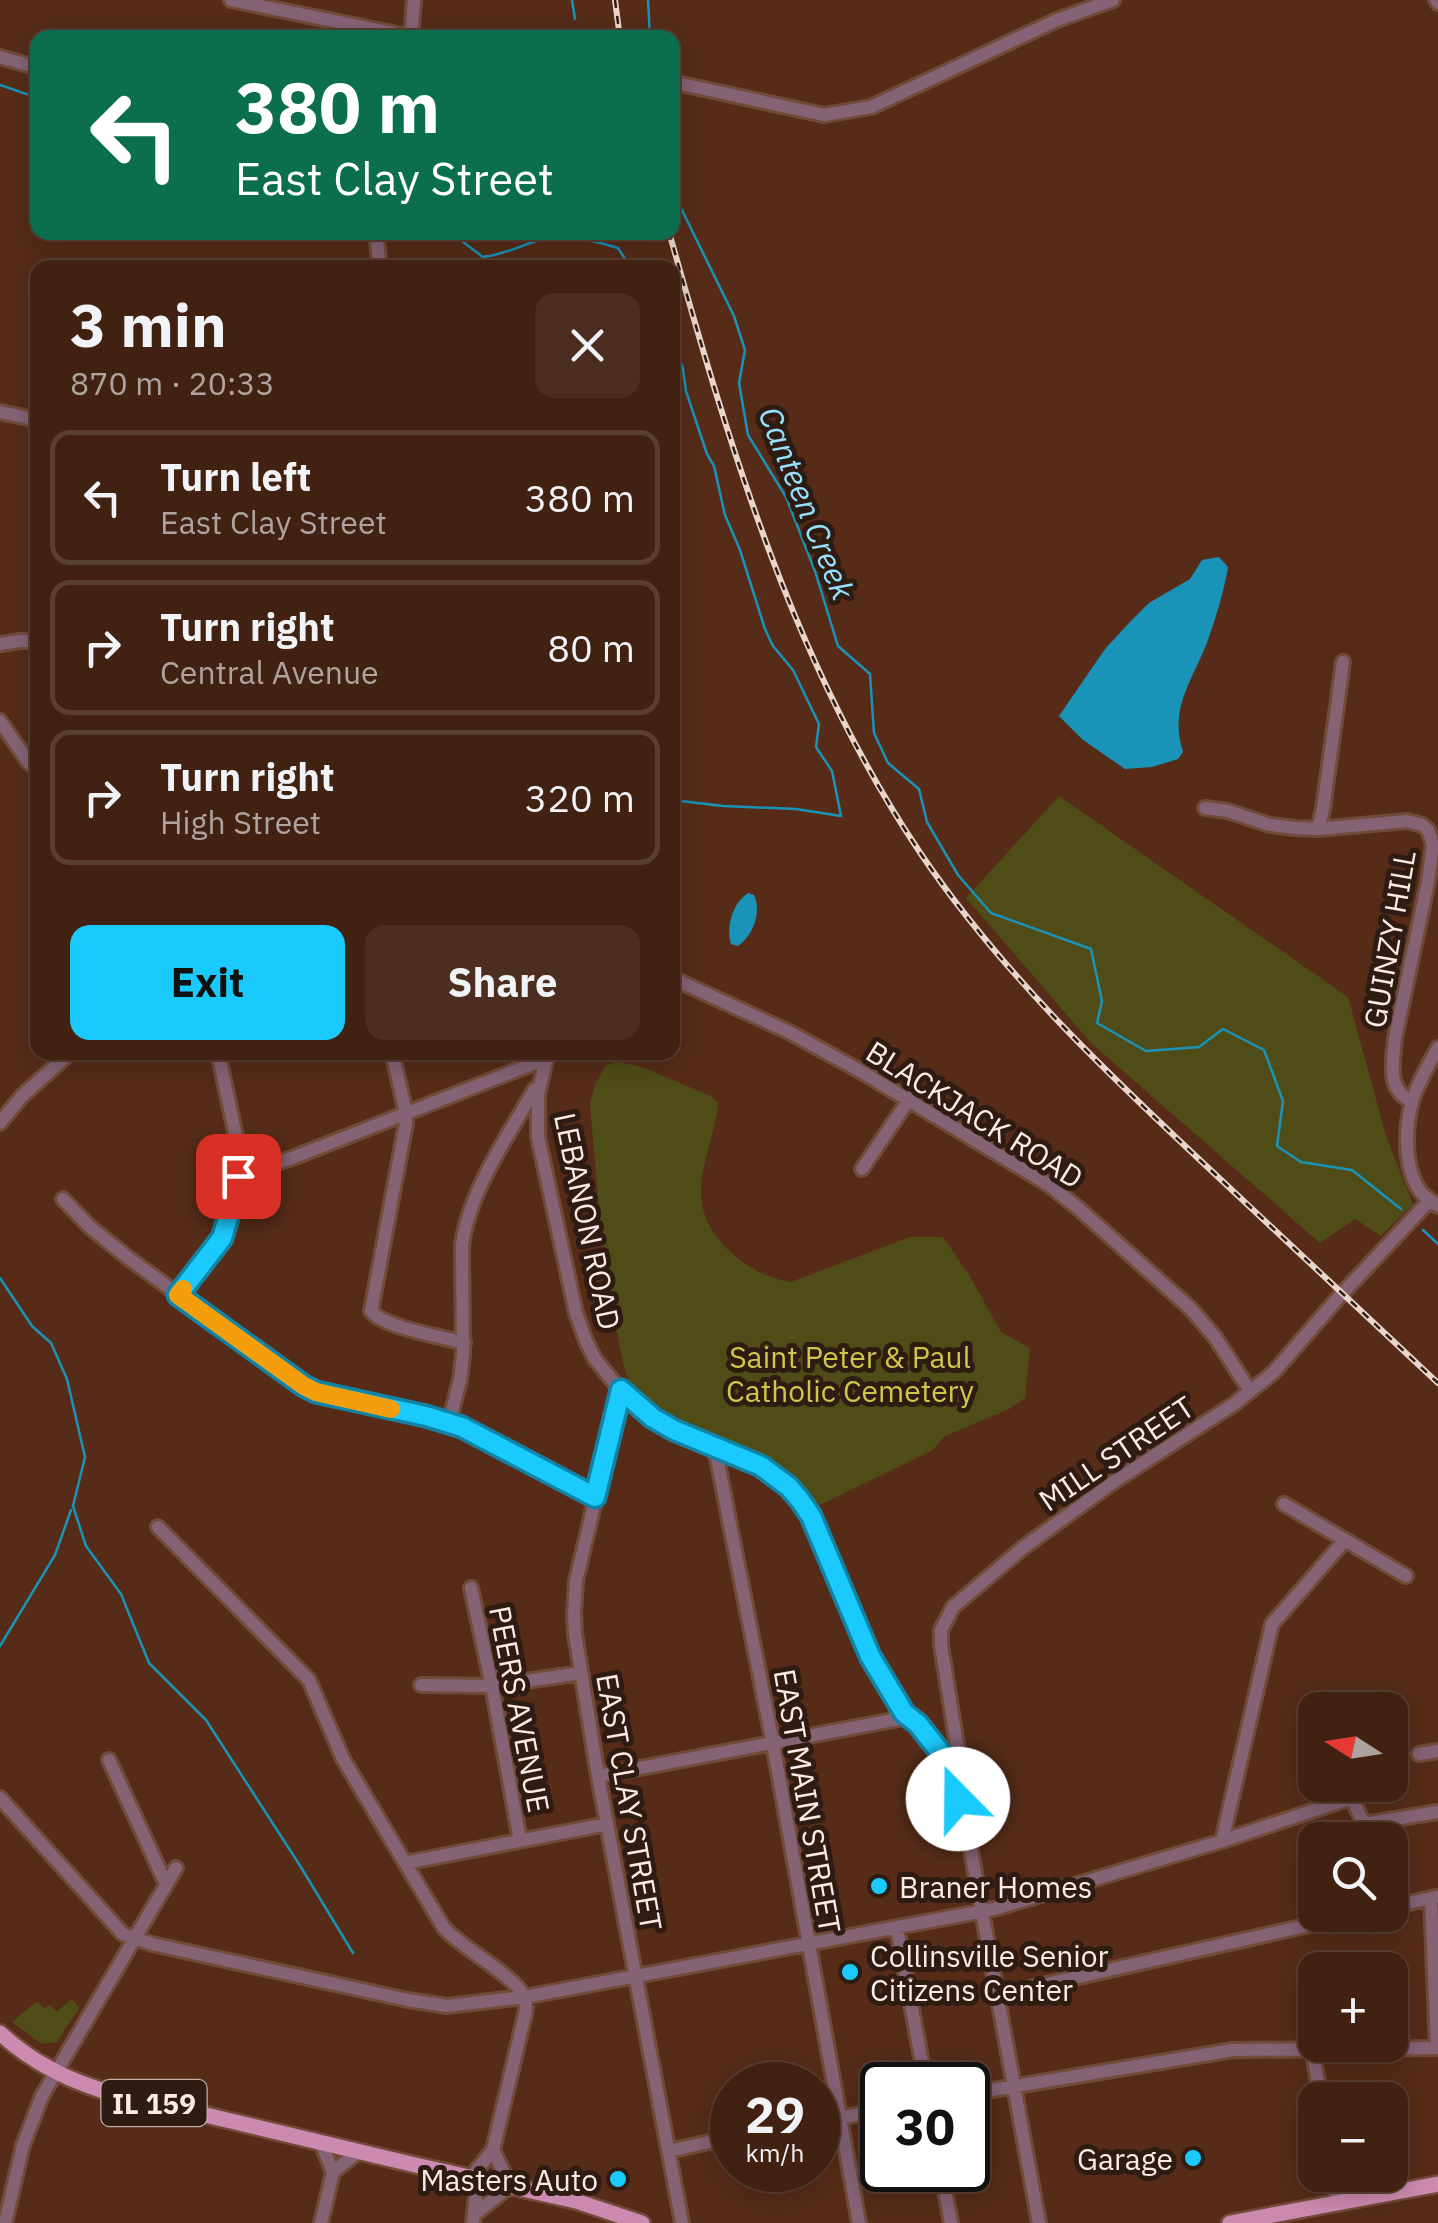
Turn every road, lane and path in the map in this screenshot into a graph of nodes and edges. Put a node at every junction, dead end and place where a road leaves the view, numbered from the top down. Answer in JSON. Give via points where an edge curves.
{"nodes":[{"id":1,"x":231,"y":0,"type":"edge"},
{"id":2,"x":414,"y":0,"type":"edge"},
{"id":3,"x":1113,"y":0,"type":"edge"},
{"id":4,"x":379,"y":30,"type":"edge"},
{"id":5,"x":413,"y":30,"type":"edge"},
{"id":6,"x":0,"y":57,"type":"edge"},
{"id":7,"x":30,"y":66,"type":"edge"},
{"id":8,"x":680,"y":83,"type":"edge"},
{"id":9,"x":0,"y":412,"type":"edge"},
{"id":10,"x":30,"y":418,"type":"edge"},
{"id":11,"x":30,"y":641,"type":"edge"},
{"id":12,"x":0,"y":644,"type":"edge"},
{"id":13,"x":1343,"y":662,"type":"dead end"},
{"id":14,"x":0,"y":720,"type":"edge"},
{"id":15,"x":30,"y":764,"type":"edge"},
{"id":16,"x":1204,"y":808,"type":"dead end"},
{"id":17,"x":1318,"y":829,"type":"junction"},
{"id":18,"x":680,"y":982,"type":"edge"},
{"id":19,"x":1438,"y":1048,"type":"edge"},
{"id":20,"x":63,"y":1060,"type":"edge"},
{"id":21,"x":220,"y":1060,"type":"edge"},
{"id":22,"x":394,"y":1060,"type":"edge"},
{"id":23,"x":536,"y":1060,"type":"edge"},
{"id":24,"x":545,"y":1060,"type":"edge"},
{"id":25,"x":540,"y":1081,"type":"junction"},
{"id":26,"x":910,"y":1098,"type":"junction"},
{"id":27,"x":1412,"y":1102,"type":"junction"},
{"id":28,"x":406,"y":1113,"type":"junction"},
{"id":29,"x":0,"y":1123,"type":"edge"},
{"id":30,"x":862,"y":1168,"type":"dead end"},
{"id":31,"x":238,"y":1176,"type":"junction"},
{"id":32,"x":62,"y":1199,"type":"dead end"},
{"id":33,"x":1434,"y":1203,"type":"edge"},
{"id":34,"x":178,"y":1295,"type":"junction"},
{"id":35,"x":464,"y":1343,"type":"junction"},
{"id":36,"x":621,"y":1390,"type":"junction"},
{"id":37,"x":1250,"y":1391,"type":"junction"},
{"id":38,"x":449,"y":1422,"type":"junction"},
{"id":39,"x":715,"y":1448,"type":"junction"},
{"id":40,"x":595,"y":1497,"type":"junction"},
{"id":41,"x":1284,"y":1504,"type":"dead end"},
{"id":42,"x":158,"y":1527,"type":"dead end"},
{"id":43,"x":1345,"y":1540,"type":"junction"},
{"id":44,"x":1406,"y":1576,"type":"dead end"},
{"id":45,"x":472,"y":1588,"type":"dead end"},
{"id":46,"x":581,"y":1673,"type":"junction"},
{"id":47,"x":421,"y":1685,"type":"dead end"},
{"id":48,"x":492,"y":1686,"type":"junction"},
{"id":49,"x":909,"y":1717,"type":"junction"},
{"id":50,"x":773,"y":1744,"type":"junction"},
{"id":51,"x":1438,"y":1750,"type":"edge"},
{"id":52,"x":1419,"y":1754,"type":"dead end"},
{"id":53,"x":109,"y":1760,"type":"dead end"},
{"id":54,"x":598,"y":1776,"type":"junction"},
{"id":55,"x":955,"y":1789,"type":"junction"},
{"id":56,"x":0,"y":1798,"type":"edge"},
{"id":57,"x":1438,"y":1812,"type":"edge"},
{"id":58,"x":607,"y":1824,"type":"junction"},
{"id":59,"x":520,"y":1840,"type":"junction"},
{"id":60,"x":1222,"y":1841,"type":"junction"},
{"id":61,"x":405,"y":1863,"type":"junction"},
{"id":62,"x":176,"y":1868,"type":"dead end"},
{"id":63,"x":166,"y":1884,"type":"junction"},
{"id":64,"x":1435,"y":1897,"type":"edge"},
{"id":65,"x":1408,"y":1903,"type":"edge"},
{"id":66,"x":983,"y":1911,"type":"junction"},
{"id":67,"x":897,"y":1928,"type":"junction"},
{"id":68,"x":1298,"y":1928,"type":"edge"},
{"id":69,"x":134,"y":1939,"type":"junction"},
{"id":70,"x":809,"y":1944,"type":"junction"},
{"id":71,"x":636,"y":1977,"type":"junction"},
{"id":72,"x":998,"y":1995,"type":"junction"},
{"id":73,"x":524,"y":1997,"type":"junction"},
{"id":74,"x":0,"y":2033,"type":"edge"},
{"id":75,"x":1298,"y":2048,"type":"edge"},
{"id":76,"x":1408,"y":2048,"type":"edge"},
{"id":77,"x":1437,"y":2048,"type":"edge"},
{"id":78,"x":830,"y":2062,"type":"edge"},
{"id":79,"x":922,"y":2062,"type":"edge"},
{"id":80,"x":54,"y":2072,"type":"junction"},
{"id":81,"x":1014,"y":2086,"type":"junction"},
{"id":82,"x":990,"y":2090,"type":"edge"},
{"id":83,"x":860,"y":2114,"type":"edge"},
{"id":84,"x":840,"y":2118,"type":"joint"},
{"id":85,"x":321,"y":2143,"type":"junction"},
{"id":86,"x":710,"y":2143,"type":"edge"},
{"id":87,"x":493,"y":2150,"type":"junction"},
{"id":88,"x":669,"y":2151,"type":"junction"},
{"id":89,"x":358,"y":2152,"type":"junction"},
{"id":90,"x":333,"y":2172,"type":"junction"},
{"id":91,"x":470,"y":2178,"type":"junction"},
{"id":92,"x":1438,"y":2184,"type":"edge"},
{"id":93,"x":510,"y":2186,"type":"junction"},
{"id":94,"x":945,"y":2192,"type":"edge"},
{"id":95,"x":1336,"y":2192,"type":"edge"},
{"id":96,"x":1338,"y":2203,"type":"junction"},
{"id":97,"x":474,"y":2218,"type":"edge"},
{"id":98,"x":5,"y":2223,"type":"edge"},
{"id":99,"x":321,"y":2223,"type":"edge"},
{"id":100,"x":642,"y":2223,"type":"edge"},
{"id":101,"x":682,"y":2223,"type":"edge"},
{"id":102,"x":859,"y":2223,"type":"edge"},
{"id":103,"x":950,"y":2223,"type":"edge"},
{"id":104,"x":1040,"y":2223,"type":"edge"},
{"id":105,"x":1230,"y":2223,"type":"edge"}],
"edges":[{"from":1,"to":4,"type":"street"},
{"from":2,"to":5,"type":"street"},
{"from":3,"to":8,"type":"street","via":[[870,107],[824,115]]},
{"from":6,"to":7,"type":"street"},
{"from":9,"to":10,"type":"street"},
{"from":11,"to":12,"type":"street"},
{"from":13,"to":17,"type":"street"},
{"from":14,"to":15,"type":"street"},
{"from":16,"to":17,"type":"street","name":"GUINZY HILL"},
{"from":17,"to":27,"type":"street","name":"GUINZY HILL","via":[[1415,822],[1432,836],[1392,1064],[1394,1088]]},
{"from":18,"to":26,"type":"street","name":"BLACKJACK ROAD"},
{"from":19,"to":27,"type":"street"},
{"from":20,"to":29,"type":"street"},
{"from":21,"to":31,"type":"street"},
{"from":22,"to":28,"type":"street"},
{"from":23,"to":28,"type":"street"},
{"from":24,"to":25,"type":"street","name":"LEBANON ROAD"},
{"from":25,"to":35,"type":"street","via":[[464,1230]]},
{"from":25,"to":36,"type":"street","name":"LEBANON ROAD","via":[[538,1137],[576,1313],[596,1359]]},
{"from":26,"to":30,"type":"street"},
{"from":26,"to":37,"type":"street","name":"BLACKJACK ROAD","via":[[1078,1208],[1190,1308]]},
{"from":27,"to":33,"type":"street","via":[[1410,1165],[1421,1194]]},
{"from":28,"to":31,"type":"street"},
{"from":28,"to":35,"type":"street","via":[[371,1311]]},
{"from":31,"to":34,"type":"street","via":[[222,1238]]},
{"from":32,"to":34,"type":"street"},
{"from":33,"to":37,"type":"street","name":"MILL STREET"},
{"from":34,"to":38,"type":"street","via":[[316,1392]]},
{"from":35,"to":38,"type":"street"},
{"from":36,"to":39,"type":"street","name":"LEBANON ROAD","via":[[667,1426]]},
{"from":36,"to":40,"type":"street","name":"EAST CLAY STREET"},
{"from":37,"to":55,"type":"street","name":"MILL STREET","via":[[1070,1512],[954,1607],[940,1646],[960,1764]]},
{"from":38,"to":40,"type":"street"},
{"from":39,"to":49,"type":"street","name":"LEBANON ROAD","via":[[761,1466],[800,1500],[870,1656]]},
{"from":39,"to":50,"type":"street","name":"EAST MAIN STREET"},
{"from":40,"to":46,"type":"street","name":"EAST CLAY STREET","via":[[574,1597]]},
{"from":41,"to":43,"type":"street"},
{"from":42,"to":61,"type":"street","via":[[309,1680],[343,1759]]},
{"from":43,"to":44,"type":"street"},
{"from":43,"to":60,"type":"street","via":[[1272,1624]]},
{"from":45,"to":48,"type":"street","name":"PEERS AVENUE"},
{"from":46,"to":48,"type":"street"},
{"from":46,"to":54,"type":"street","name":"EAST CLAY STREET"},
{"from":47,"to":48,"type":"street"},
{"from":48,"to":59,"type":"street","name":"PEERS AVENUE"},
{"from":49,"to":50,"type":"street"},
{"from":49,"to":55,"type":"street","name":"LEBANON ROAD","via":[[940,1752]]},
{"from":50,"to":54,"type":"street"},
{"from":50,"to":70,"type":"street","name":"EAST MAIN STREET"},
{"from":51,"to":52,"type":"street"},
{"from":53,"to":63,"type":"street"},
{"from":54,"to":58,"type":"street","name":"EAST CLAY STREET"},
{"from":55,"to":66,"type":"street"},
{"from":56,"to":69,"type":"street","via":[[116,1928]]},
{"from":57,"to":60,"type":"street","via":[[1364,1824],[1352,1799]]},
{"from":58,"to":59,"type":"street"},
{"from":58,"to":71,"type":"street","name":"EAST CLAY STREET"},
{"from":59,"to":61,"type":"street"},
{"from":60,"to":66,"type":"street"},
{"from":61,"to":73,"type":"street","via":[[454,1940]]},
{"from":62,"to":63,"type":"street"},
{"from":63,"to":69,"type":"street"},
{"from":64,"to":65,"type":"street"},
{"from":64,"to":77,"type":"street"},
{"from":66,"to":67,"type":"street"},
{"from":66,"to":72,"type":"street"},
{"from":67,"to":70,"type":"street"},
{"from":67,"to":79,"type":"street"},
{"from":68,"to":72,"type":"street"},
{"from":69,"to":73,"type":"street","via":[[430,2004]]},
{"from":69,"to":80,"type":"street"},
{"from":70,"to":71,"type":"street"},
{"from":70,"to":78,"type":"street","name":"EAST MAIN STREET"},
{"from":71,"to":73,"type":"street"},
{"from":71,"to":88,"type":"street","name":"EAST CLAY STREET"},
{"from":72,"to":81,"type":"street"},
{"from":73,"to":87,"type":"street"},
{"from":74,"to":80,"type":"main road","number":"IL 159"},
{"from":75,"to":81,"type":"street","via":[[1206,2053]]},
{"from":76,"to":77,"type":"street"},
{"from":80,"to":85,"type":"main road","number":"IL 159","via":[[120,2096]]},
{"from":80,"to":98,"type":"street","via":[[29,2126]]},
{"from":81,"to":82,"type":"street"},
{"from":81,"to":104,"type":"street"},
{"from":83,"to":84,"type":"street"},
{"from":84,"to":102,"type":"street","name":"EAST MAIN STREET"},
{"from":85,"to":89,"type":"main road","number":"IL 159"},
{"from":85,"to":90,"type":"street"},
{"from":86,"to":88,"type":"street"},
{"from":87,"to":91,"type":"street"},
{"from":87,"to":93,"type":"street"},
{"from":88,"to":101,"type":"street","name":"EAST CLAY STREET"},
{"from":89,"to":90,"type":"street"},
{"from":89,"to":91,"type":"main road","number":"IL 159"},
{"from":90,"to":99,"type":"street"},
{"from":91,"to":93,"type":"main road","number":"IL 159"},
{"from":91,"to":97,"type":"street"},
{"from":92,"to":96,"type":"main road"},
{"from":93,"to":97,"type":"street"},
{"from":93,"to":100,"type":"main road","number":"IL 159"},
{"from":94,"to":103,"type":"street"},
{"from":95,"to":96,"type":"street"},
{"from":96,"to":105,"type":"main road"}]}
